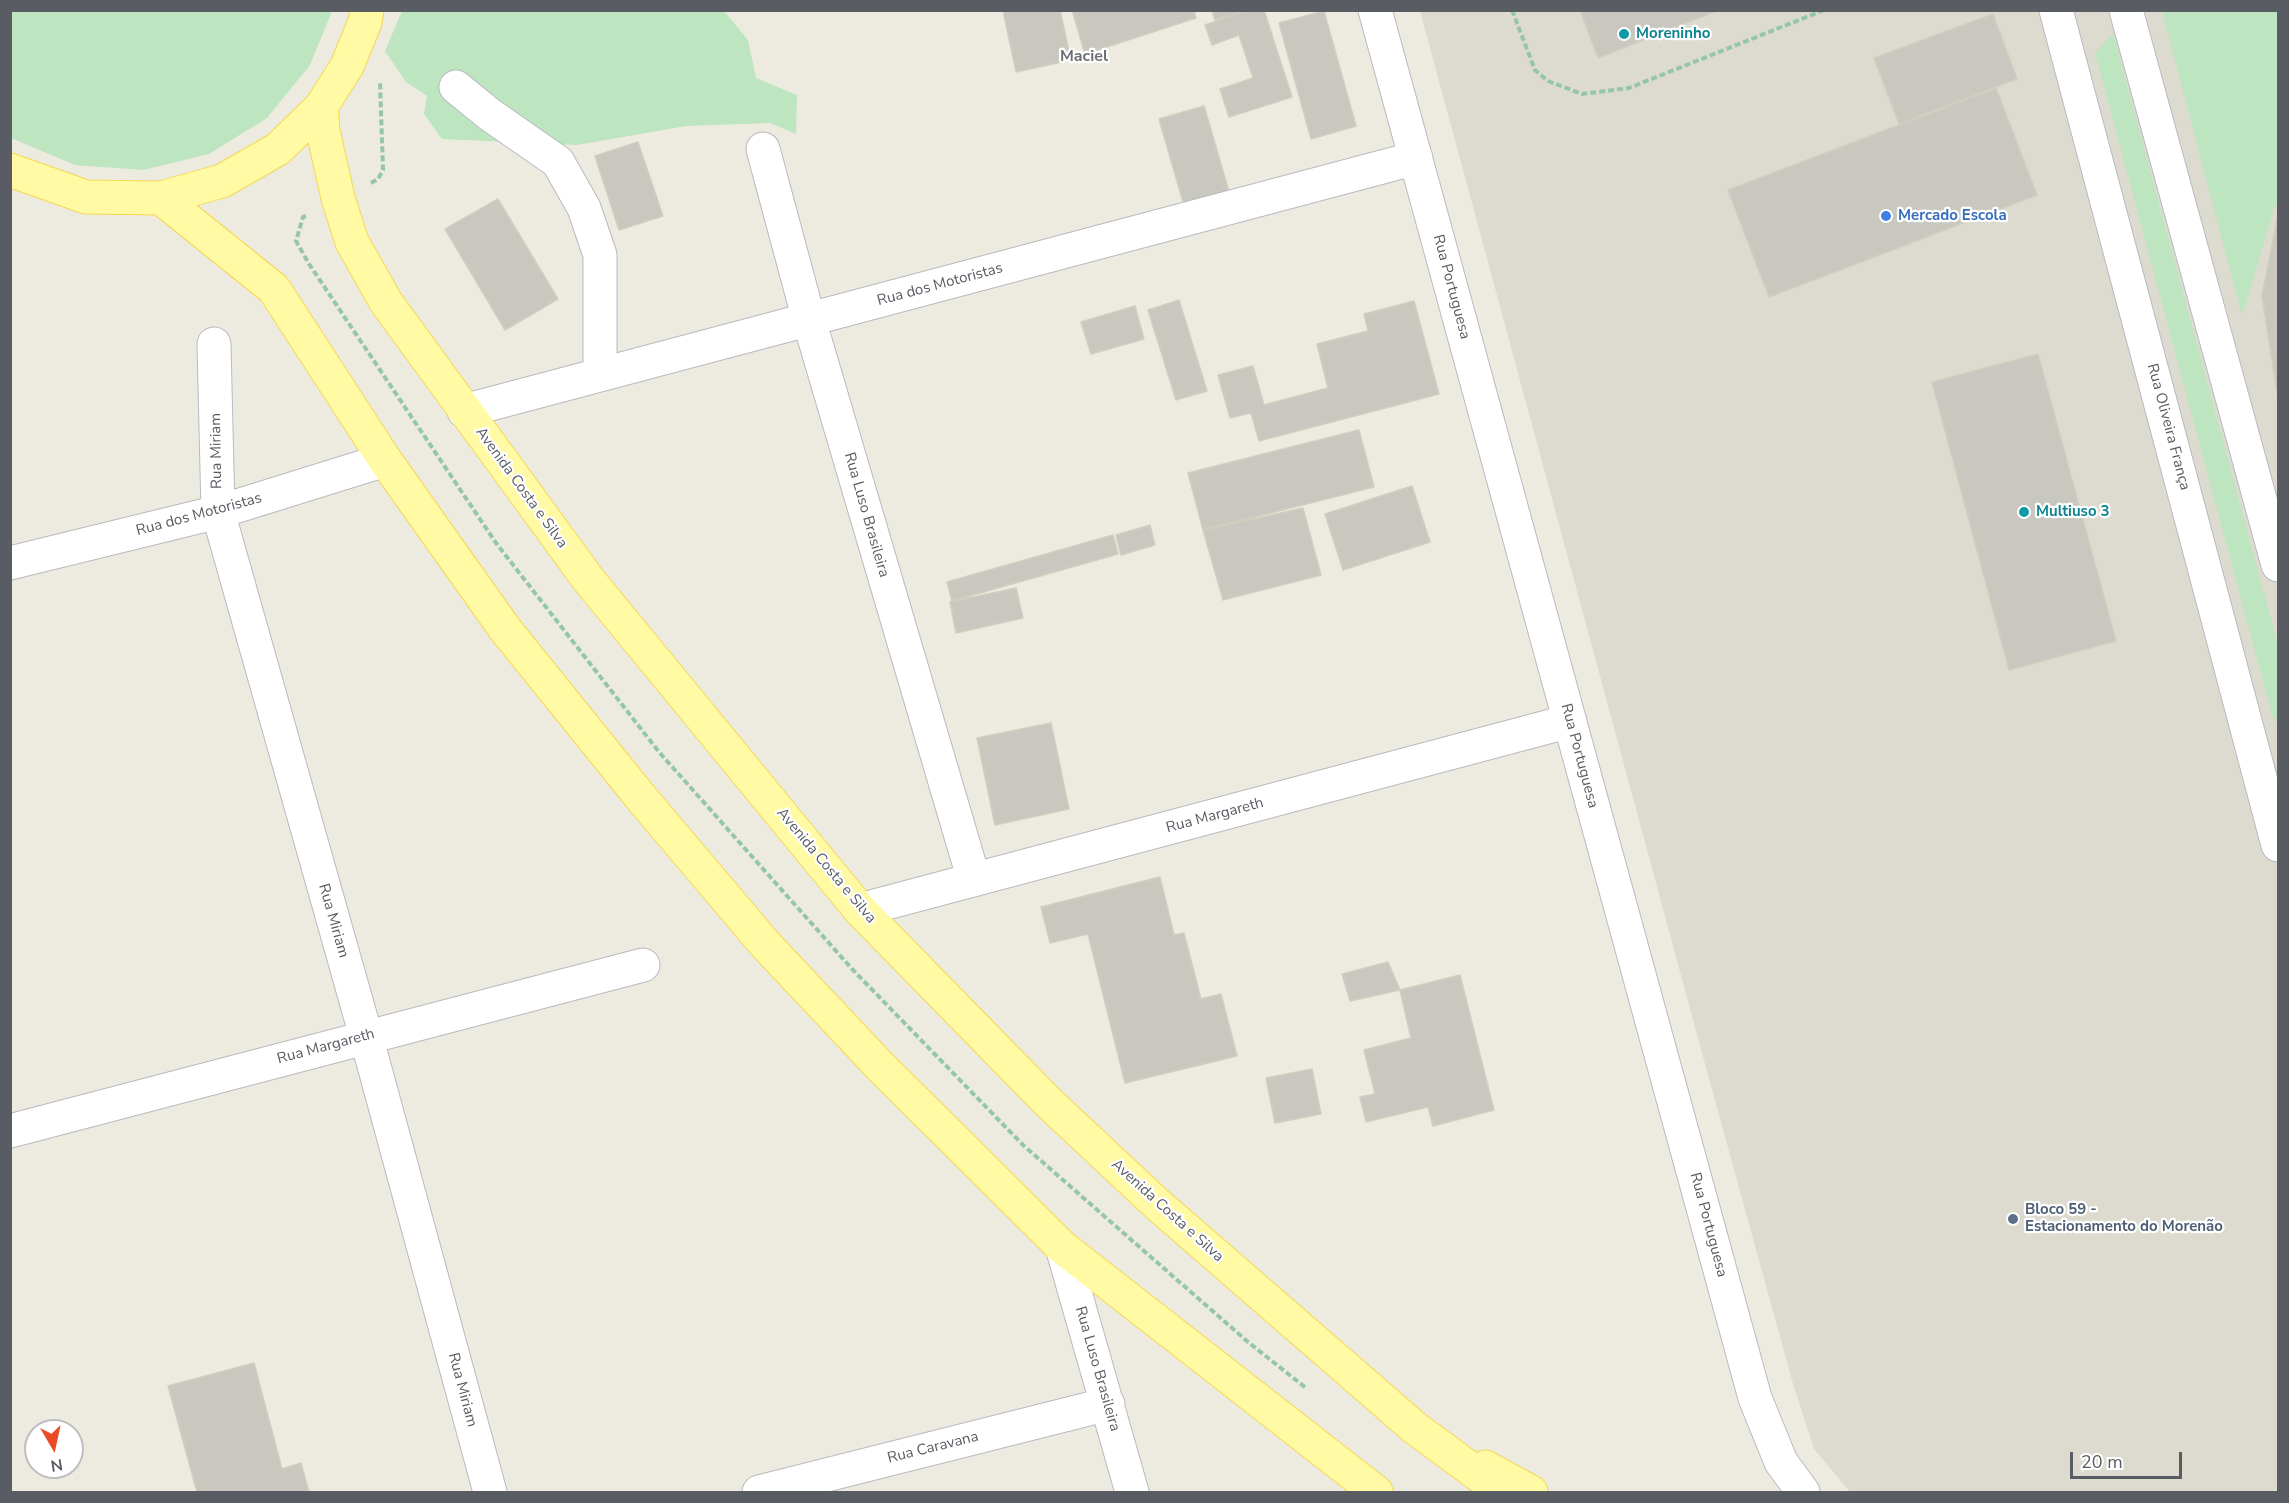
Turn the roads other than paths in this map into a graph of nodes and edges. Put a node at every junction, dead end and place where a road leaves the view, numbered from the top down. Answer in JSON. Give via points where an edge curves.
{"nodes":[{"id":1,"x":367,"y":10,"type":"edge"},
{"id":2,"x":1376,"y":10,"type":"edge"},
{"id":3,"x":2056,"y":10,"type":"edge"},
{"id":4,"x":2126,"y":10,"type":"edge"},
{"id":5,"x":456,"y":87,"type":"dead end"},
{"id":6,"x":321,"y":107,"type":"junction"},
{"id":7,"x":763,"y":149,"type":"dead end"},
{"id":8,"x":1416,"y":158,"type":"junction"},
{"id":9,"x":12,"y":172,"type":"edge"},
{"id":10,"x":161,"y":198,"type":"junction"},
{"id":11,"x":809,"y":320,"type":"junction"},
{"id":12,"x":214,"y":344,"type":"dead end"},
{"id":13,"x":600,"y":375,"type":"junction"},
{"id":14,"x":464,"y":411,"type":"junction"},
{"id":15,"x":385,"y":460,"type":"junction"},
{"id":16,"x":218,"y":512,"type":"junction"},
{"id":17,"x":10,"y":563,"type":"edge"},
{"id":18,"x":2278,"y":565,"type":"edge"},
{"id":19,"x":1570,"y":721,"type":"junction"},
{"id":20,"x":2268,"y":763,"type":"edge"},
{"id":21,"x":2278,"y":845,"type":"edge"},
{"id":22,"x":974,"y":880,"type":"junction"},
{"id":23,"x":860,"y":910,"type":"junction"},
{"id":24,"x":643,"y":965,"type":"dead end"},
{"id":25,"x":366,"y":1036,"type":"junction"},
{"id":26,"x":10,"y":1131,"type":"edge"},
{"id":27,"x":1062,"y":1247,"type":"junction"},
{"id":28,"x":1108,"y":1404,"type":"junction"},
{"id":29,"x":1415,"y":1428,"type":"junction"},
{"id":30,"x":1335,"y":1462,"type":"junction"},
{"id":31,"x":490,"y":1492,"type":"edge"},
{"id":32,"x":759,"y":1492,"type":"edge"},
{"id":33,"x":1132,"y":1492,"type":"edge"},
{"id":34,"x":1368,"y":1492,"type":"edge"},
{"id":35,"x":1376,"y":1492,"type":"edge"},
{"id":36,"x":1502,"y":1492,"type":"edge"},
{"id":37,"x":1531,"y":1492,"type":"edge"},
{"id":38,"x":1803,"y":1492,"type":"edge"}],
"edges":[{"from":1,"to":6,"type":"main road","via":[[347,66]]},
{"from":2,"to":8,"type":"street","name":"Rua Portuguesa"},
{"from":3,"to":20,"type":"street","name":"Rua Oliveira França"},
{"from":4,"to":18,"type":"street"},
{"from":5,"to":13,"type":"street","via":[[558,162],[584,208],[600,255]]},
{"from":6,"to":10,"type":"main road","via":[[278,149],[222,182]]},
{"from":6,"to":14,"type":"main road","name":"Avenida Costa e Silva","via":[[338,198],[352,242],[386,302]]},
{"from":7,"to":11,"type":"street","name":"Rua Luso Brasileira"},
{"from":8,"to":11,"type":"street","name":"Rua dos Motoristas"},
{"from":8,"to":19,"type":"street","name":"Rua Portuguesa"},
{"from":9,"to":10,"type":"main road","via":[[86,197]]},
{"from":10,"to":15,"type":"main road","via":[[274,289]]},
{"from":11,"to":13,"type":"street","name":"Rua dos Motoristas"},
{"from":11,"to":22,"type":"street","name":"Rua Luso Brasileira"},
{"from":12,"to":16,"type":"street","name":"Rua Miriam"},
{"from":13,"to":14,"type":"street","name":"Rua dos Motoristas"},
{"from":14,"to":23,"type":"main road","name":"Avenida Costa e Silva","via":[[588,579]]},
{"from":15,"to":16,"type":"street","name":"Rua dos Motoristas"},
{"from":15,"to":27,"type":"main road","via":[[505,629],[765,944],[878,1064]]},
{"from":16,"to":17,"type":"street","name":"Rua dos Motoristas"},
{"from":16,"to":25,"type":"street","name":"Rua Miriam"},
{"from":19,"to":22,"type":"street","name":"Rua Margareth"},
{"from":19,"to":38,"type":"street","name":"Rua Portuguesa","via":[[1755,1398],[1781,1462]]},
{"from":20,"to":21,"type":"street","name":"Rua Oliveira França"},
{"from":22,"to":23,"type":"street","name":"Rua Margareth"},
{"from":23,"to":29,"type":"main road","name":"Avenida Costa e Silva","via":[[1048,1102],[1157,1204]]},
{"from":24,"to":25,"type":"street","name":"Rua Margareth"},
{"from":25,"to":26,"type":"street","name":"Rua Margareth"},
{"from":25,"to":31,"type":"street","name":"Rua Miriam"},
{"from":27,"to":28,"type":"street","name":"Rua Luso Brasileira"},
{"from":27,"to":30,"type":"main road"},
{"from":28,"to":32,"type":"street","name":"Rua Caravana"},
{"from":28,"to":33,"type":"street","name":"Rua Luso Brasileira"},
{"from":29,"to":36,"type":"main road","name":"Avenida Costa e Silva"},
{"from":29,"to":37,"type":"main road"},
{"from":30,"to":34,"type":"main road"},
{"from":30,"to":35,"type":"main road"}]}
